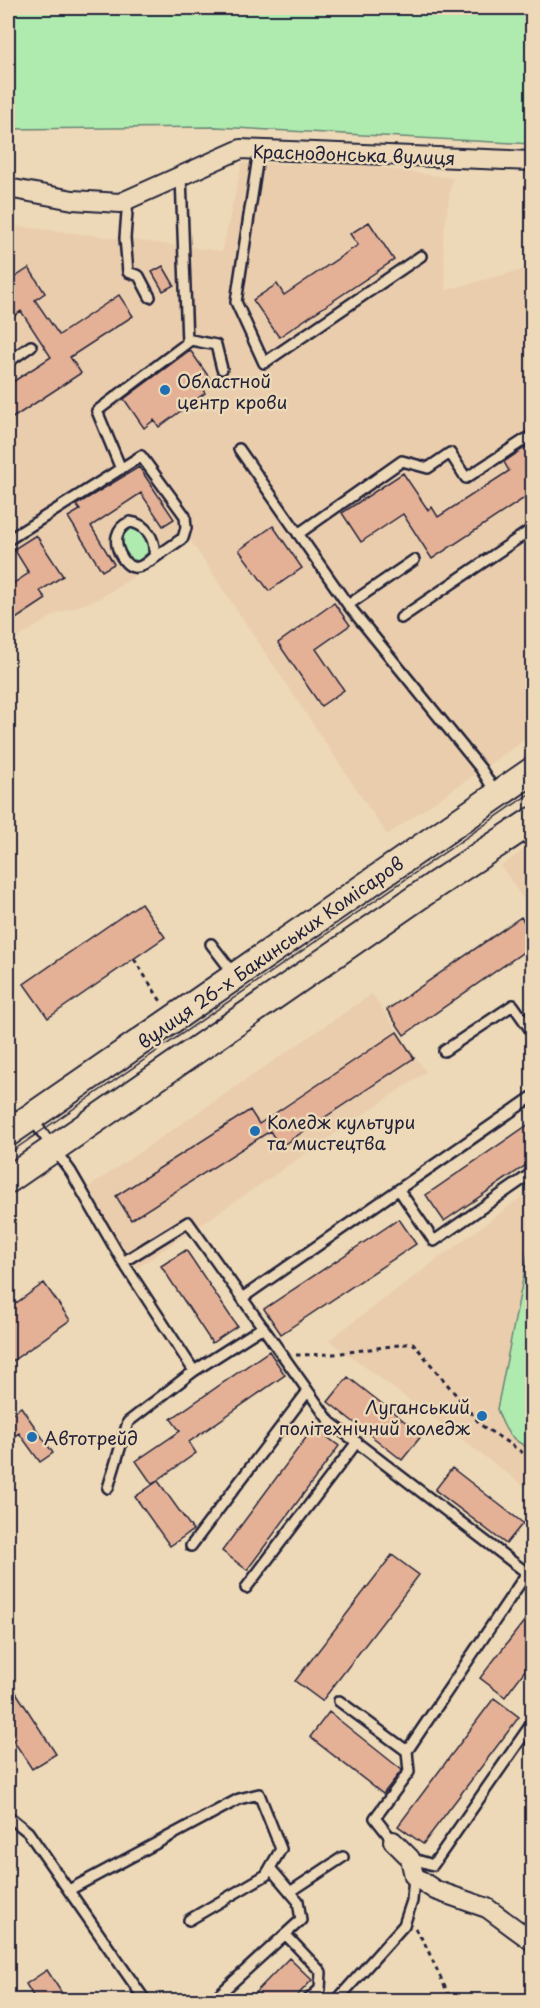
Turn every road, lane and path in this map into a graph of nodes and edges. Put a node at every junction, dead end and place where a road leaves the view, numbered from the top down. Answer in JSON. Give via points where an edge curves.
{"nodes":[{"id":1,"x":259,"y":150,"type":"junction"},
{"id":2,"x":532,"y":161,"type":"edge"},
{"id":3,"x":182,"y":176,"type":"junction"},
{"id":4,"x":8,"y":188,"type":"edge"},
{"id":5,"x":128,"y":200,"type":"junction"},
{"id":6,"x":422,"y":256,"type":"dead end"},
{"id":7,"x":150,"y":297,"type":"dead end"},
{"id":8,"x":187,"y":343,"type":"junction"},
{"id":9,"x":31,"y":346,"type":"dead end"},
{"id":10,"x":8,"y":362,"type":"edge"},
{"id":11,"x":222,"y":369,"type":"dead end"},
{"id":12,"x":532,"y":435,"type":"edge"},
{"id":13,"x":239,"y":449,"type":"dead end"},
{"id":14,"x":122,"y":469,"type":"junction"},
{"id":15,"x":532,"y":529,"type":"edge"},
{"id":16,"x":298,"y":534,"type":"junction"},
{"id":17,"x":8,"y":540,"type":"edge"},
{"id":18,"x":414,"y":560,"type":"dead end"},
{"id":19,"x":150,"y":561,"type":"junction"},
{"id":20,"x":348,"y":605,"type":"junction"},
{"id":21,"x":401,"y":618,"type":"dead end"},
{"id":22,"x":532,"y":771,"type":"edge"},
{"id":23,"x":497,"y":795,"type":"junction"},
{"id":24,"x":532,"y":821,"type":"edge"},
{"id":25,"x":211,"y":944,"type":"dead end"},
{"id":26,"x":134,"y":959,"type":"dead end"},
{"id":27,"x":236,"y":976,"type":"junction"},
{"id":28,"x":172,"y":1020,"type":"junction"},
{"id":29,"x":532,"y":1032,"type":"edge"},
{"id":30,"x":444,"y":1051,"type":"dead end"},
{"id":31,"x":532,"y":1097,"type":"edge"},
{"id":32,"x":31,"y":1117,"type":"junction"},
{"id":33,"x":8,"y":1134,"type":"edge"},
{"id":34,"x":53,"y":1148,"type":"junction"},
{"id":35,"x":532,"y":1173,"type":"edge"},
{"id":36,"x":8,"y":1180,"type":"edge"},
{"id":37,"x":399,"y":1190,"type":"junction"},
{"id":38,"x":123,"y":1262,"type":"junction"},
{"id":39,"x":242,"y":1298,"type":"junction"},
{"id":40,"x":263,"y":1327,"type":"junction"},
{"id":41,"x":284,"y":1356,"type":"junction"},
{"id":42,"x":194,"y":1371,"type":"junction"},
{"id":43,"x":308,"y":1390,"type":"junction"},
{"id":44,"x":357,"y":1442,"type":"junction"},
{"id":45,"x":532,"y":1458,"type":"edge"},
{"id":46,"x":108,"y":1488,"type":"dead end"},
{"id":47,"x":191,"y":1546,"type":"dead end"},
{"id":48,"x":532,"y":1565,"type":"edge"},
{"id":49,"x":527,"y":1573,"type":"junction"},
{"id":50,"x":246,"y":1588,"type":"dead end"},
{"id":51,"x":339,"y":1701,"type":"dead end"},
{"id":52,"x":532,"y":1723,"type":"edge"},
{"id":53,"x":407,"y":1751,"type":"junction"},
{"id":54,"x":8,"y":1816,"type":"edge"},
{"id":55,"x":393,"y":1841,"type":"joint"},
{"id":56,"x":343,"y":1857,"type":"dead end"},
{"id":57,"x":410,"y":1858,"type":"junction"},
{"id":58,"x":270,"y":1868,"type":"junction"},
{"id":59,"x":414,"y":1876,"type":"junction"},
{"id":60,"x":69,"y":1890,"type":"junction"},
{"id":61,"x":290,"y":1892,"type":"junction"},
{"id":62,"x":407,"y":1916,"type":"junction"},
{"id":63,"x":189,"y":1920,"type":"dead end"},
{"id":64,"x":286,"y":1935,"type":"junction"},
{"id":65,"x":532,"y":1941,"type":"edge"},
{"id":66,"x":145,"y":2001,"type":"edge"},
{"id":67,"x":213,"y":2001,"type":"edge"},
{"id":68,"x":308,"y":2001,"type":"edge"},
{"id":69,"x":337,"y":2001,"type":"edge"},
{"id":70,"x":451,"y":2001,"type":"edge"}],
"edges":[{"from":1,"to":2,"type":"street","name":"Краснодонська вулиця"},
{"from":1,"to":3,"type":"street","name":"Краснодонська вулиця","via":[[241,149]]},
{"from":1,"to":6,"type":"lane","via":[[236,302],[264,363]]},
{"from":3,"to":5,"type":"street","name":"Краснодонська вулиця"},
{"from":3,"to":8,"type":"lane"},
{"from":4,"to":5,"type":"street","name":"Краснодонська вулиця","via":[[73,200]]},
{"from":5,"to":7,"type":"lane","via":[[128,272],[139,276]]},
{"from":8,"to":11,"type":"lane","via":[[191,340],[216,345]]},
{"from":8,"to":14,"type":"lane","via":[[97,411]]},
{"from":9,"to":10,"type":"lane"},
{"from":12,"to":16,"type":"lane","via":[[466,478],[450,453],[428,468],[402,461]]},
{"from":13,"to":16,"type":"lane"},
{"from":14,"to":17,"type":"lane"},
{"from":14,"to":19,"type":"lane","via":[[141,456],[185,516],[183,538]]},
{"from":15,"to":21,"type":"lane"},
{"from":16,"to":20,"type":"lane"},
{"from":18,"to":20,"type":"lane"},
{"from":19,"to":19,"type":"lane","via":[[155,550],[144,527],[138,523],[124,524],[116,537],[116,546],[126,565],[140,567]]},
{"from":20,"to":23,"type":"lane","via":[[481,769]]},
{"from":22,"to":23,"type":"street","name":"вулиця 26-х Бакинських Комісаров"},
{"from":23,"to":27,"type":"street","name":"вулиця 26-х Бакинських Комісаров"},
{"from":24,"to":34,"type":"street","name":"вулиця 26-х Бакинських Комісаров"},
{"from":25,"to":27,"type":"lane"},
{"from":26,"to":28,"type":"path"},
{"from":27,"to":28,"type":"street","name":"вулиця 26-х Бакинських Комісаров"},
{"from":28,"to":32,"type":"street","name":"вулиця 26-х Бакинських Комісаров"},
{"from":29,"to":30,"type":"lane","via":[[513,1005]]},
{"from":31,"to":37,"type":"lane"},
{"from":32,"to":33,"type":"street","name":"вулиця 26-х Бакинських Комісаров"},
{"from":32,"to":34,"type":"lane"},
{"from":34,"to":36,"type":"street","name":"вулиця 26-х Бакинських Комісаров"},
{"from":34,"to":38,"type":"lane"},
{"from":35,"to":37,"type":"lane","via":[[434,1241]]},
{"from":37,"to":39,"type":"lane"},
{"from":38,"to":39,"type":"lane","via":[[188,1222]]},
{"from":38,"to":42,"type":"lane"},
{"from":39,"to":40,"type":"lane"},
{"from":40,"to":41,"type":"lane"},
{"from":40,"to":42,"type":"lane"},
{"from":41,"to":43,"type":"lane"},
{"from":41,"to":45,"type":"path","via":[[334,1354],[413,1343],[482,1425]]},
{"from":42,"to":46,"type":"lane","via":[[128,1422]]},
{"from":43,"to":44,"type":"lane","via":[[330,1422]]},
{"from":43,"to":47,"type":"lane"},
{"from":44,"to":49,"type":"lane"},
{"from":44,"to":50,"type":"lane"},
{"from":48,"to":49,"type":"lane"},
{"from":49,"to":53,"type":"lane"},
{"from":51,"to":53,"type":"lane"},
{"from":52,"to":57,"type":"lane","via":[[433,1865]]},
{"from":53,"to":55,"type":"lane","via":[[409,1772],[375,1818]]},
{"from":54,"to":60,"type":"lane","via":[[28,1832]]},
{"from":55,"to":57,"type":"street"},
{"from":56,"to":61,"type":"lane"},
{"from":57,"to":59,"type":"street"},
{"from":58,"to":60,"type":"lane","via":[[281,1849],[259,1794],[239,1799]]},
{"from":58,"to":61,"type":"lane"},
{"from":58,"to":63,"type":"lane","via":[[266,1875]]},
{"from":59,"to":62,"type":"lane"},
{"from":59,"to":65,"type":"street","via":[[435,1890],[487,1908]]},
{"from":60,"to":66,"type":"lane"},
{"from":61,"to":64,"type":"lane","via":[[298,1901],[302,1920]]},
{"from":62,"to":69,"type":"lane","via":[[404,1925]]},
{"from":62,"to":70,"type":"path","via":[[424,1941]]},
{"from":64,"to":67,"type":"lane"},
{"from":64,"to":68,"type":"lane","via":[[321,1972],[320,1989]]}]}
